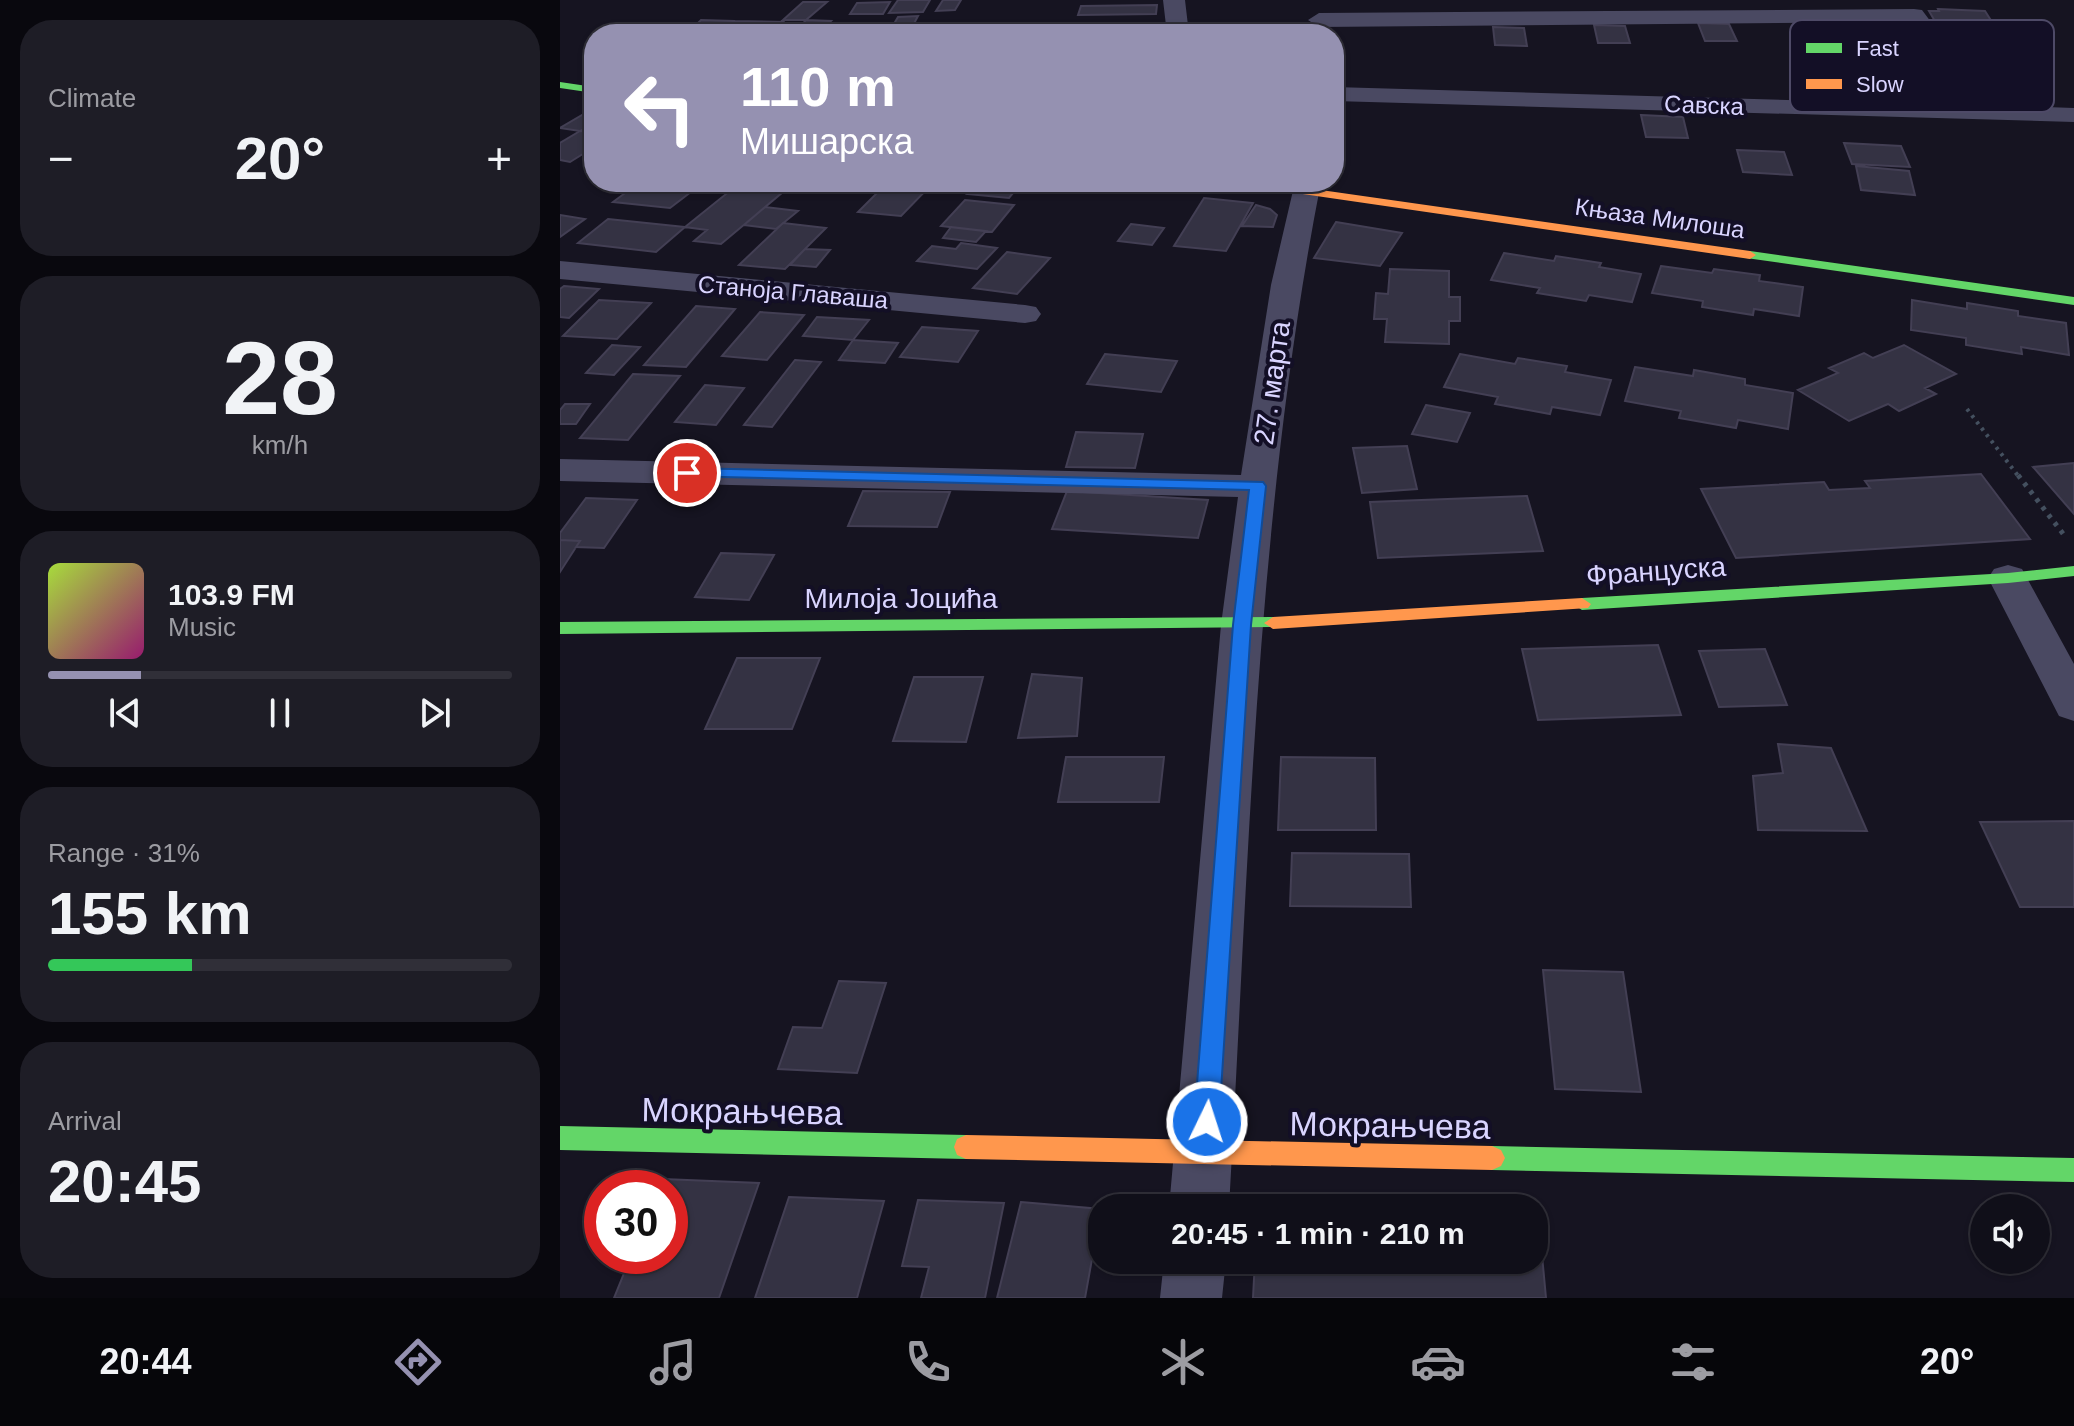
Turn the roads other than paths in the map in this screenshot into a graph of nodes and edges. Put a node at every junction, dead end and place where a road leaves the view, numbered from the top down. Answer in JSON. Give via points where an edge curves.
{"nodes":[{"id":1,"x":1174,"y":0,"type":"edge"},
{"id":2,"x":1318,"y":18,"type":"edge"},
{"id":3,"x":1918,"y":20,"type":"edge"},
{"id":4,"x":1177,"y":24,"type":"edge"},
{"id":5,"x":560,"y":85,"type":"edge"},
{"id":6,"x":584,"y":89,"type":"edge"},
{"id":7,"x":1344,"y":94,"type":"edge"},
{"id":8,"x":1790,"y":107,"type":"edge"},
{"id":9,"x":1985,"y":112,"type":"edge"},
{"id":10,"x":2074,"y":115,"type":"edge"},
{"id":11,"x":1307,"y":192,"type":"edge"},
{"id":12,"x":1342,"y":192,"type":"edge"},
{"id":13,"x":560,"y":270,"type":"edge"},
{"id":14,"x":2074,"y":301,"type":"edge"},
{"id":15,"x":1025,"y":314,"type":"dead end"},
{"id":16,"x":560,"y":470,"type":"edge"},
{"id":17,"x":1258,"y":486,"type":"junction"},
{"id":18,"x":2074,"y":571,"type":"edge"},
{"id":19,"x":2008,"y":578,"type":"junction"},
{"id":20,"x":1242,"y":625,"type":"junction"},
{"id":21,"x":560,"y":628,"type":"edge"},
{"id":22,"x":2074,"y":705,"type":"edge"},
{"id":23,"x":560,"y":1138,"type":"edge"},
{"id":24,"x":1205,"y":1154,"type":"junction"},
{"id":25,"x":2074,"y":1170,"type":"edge"},
{"id":26,"x":1201,"y":1194,"type":"edge"},
{"id":27,"x":1194,"y":1274,"type":"edge"},
{"id":28,"x":1191,"y":1298,"type":"edge"}],
"edges":[{"from":1,"to":4,"type":"street"},
{"from":2,"to":3,"type":"street","via":[[1914,15]]},
{"from":5,"to":6,"type":"street"},
{"from":7,"to":8,"type":"street","name":"Савска"},
{"from":9,"to":10,"type":"street","name":"Савска"},
{"from":11,"to":17,"type":"street","name":"27. марта","via":[[1286,285]]},
{"from":12,"to":14,"type":"street","name":"Књаза Милоша"},
{"from":13,"to":15,"type":"street","name":"Станоја Главаша"},
{"from":16,"to":17,"type":"street"},
{"from":17,"to":20,"type":"street","name":"27. марта"},
{"from":18,"to":19,"type":"street","name":"Француска"},
{"from":19,"to":20,"type":"street","name":"Француска"},
{"from":19,"to":22,"type":"street"},
{"from":20,"to":21,"type":"street","name":"Милоја Јоцића"},
{"from":20,"to":24,"type":"street","name":"27. марта"},
{"from":23,"to":24,"type":"street","name":"Мокрањчева"},
{"from":24,"to":25,"type":"street","name":"Мокрањчева"},
{"from":24,"to":26,"type":"street","name":"27. марта"},
{"from":27,"to":28,"type":"street"}]}
